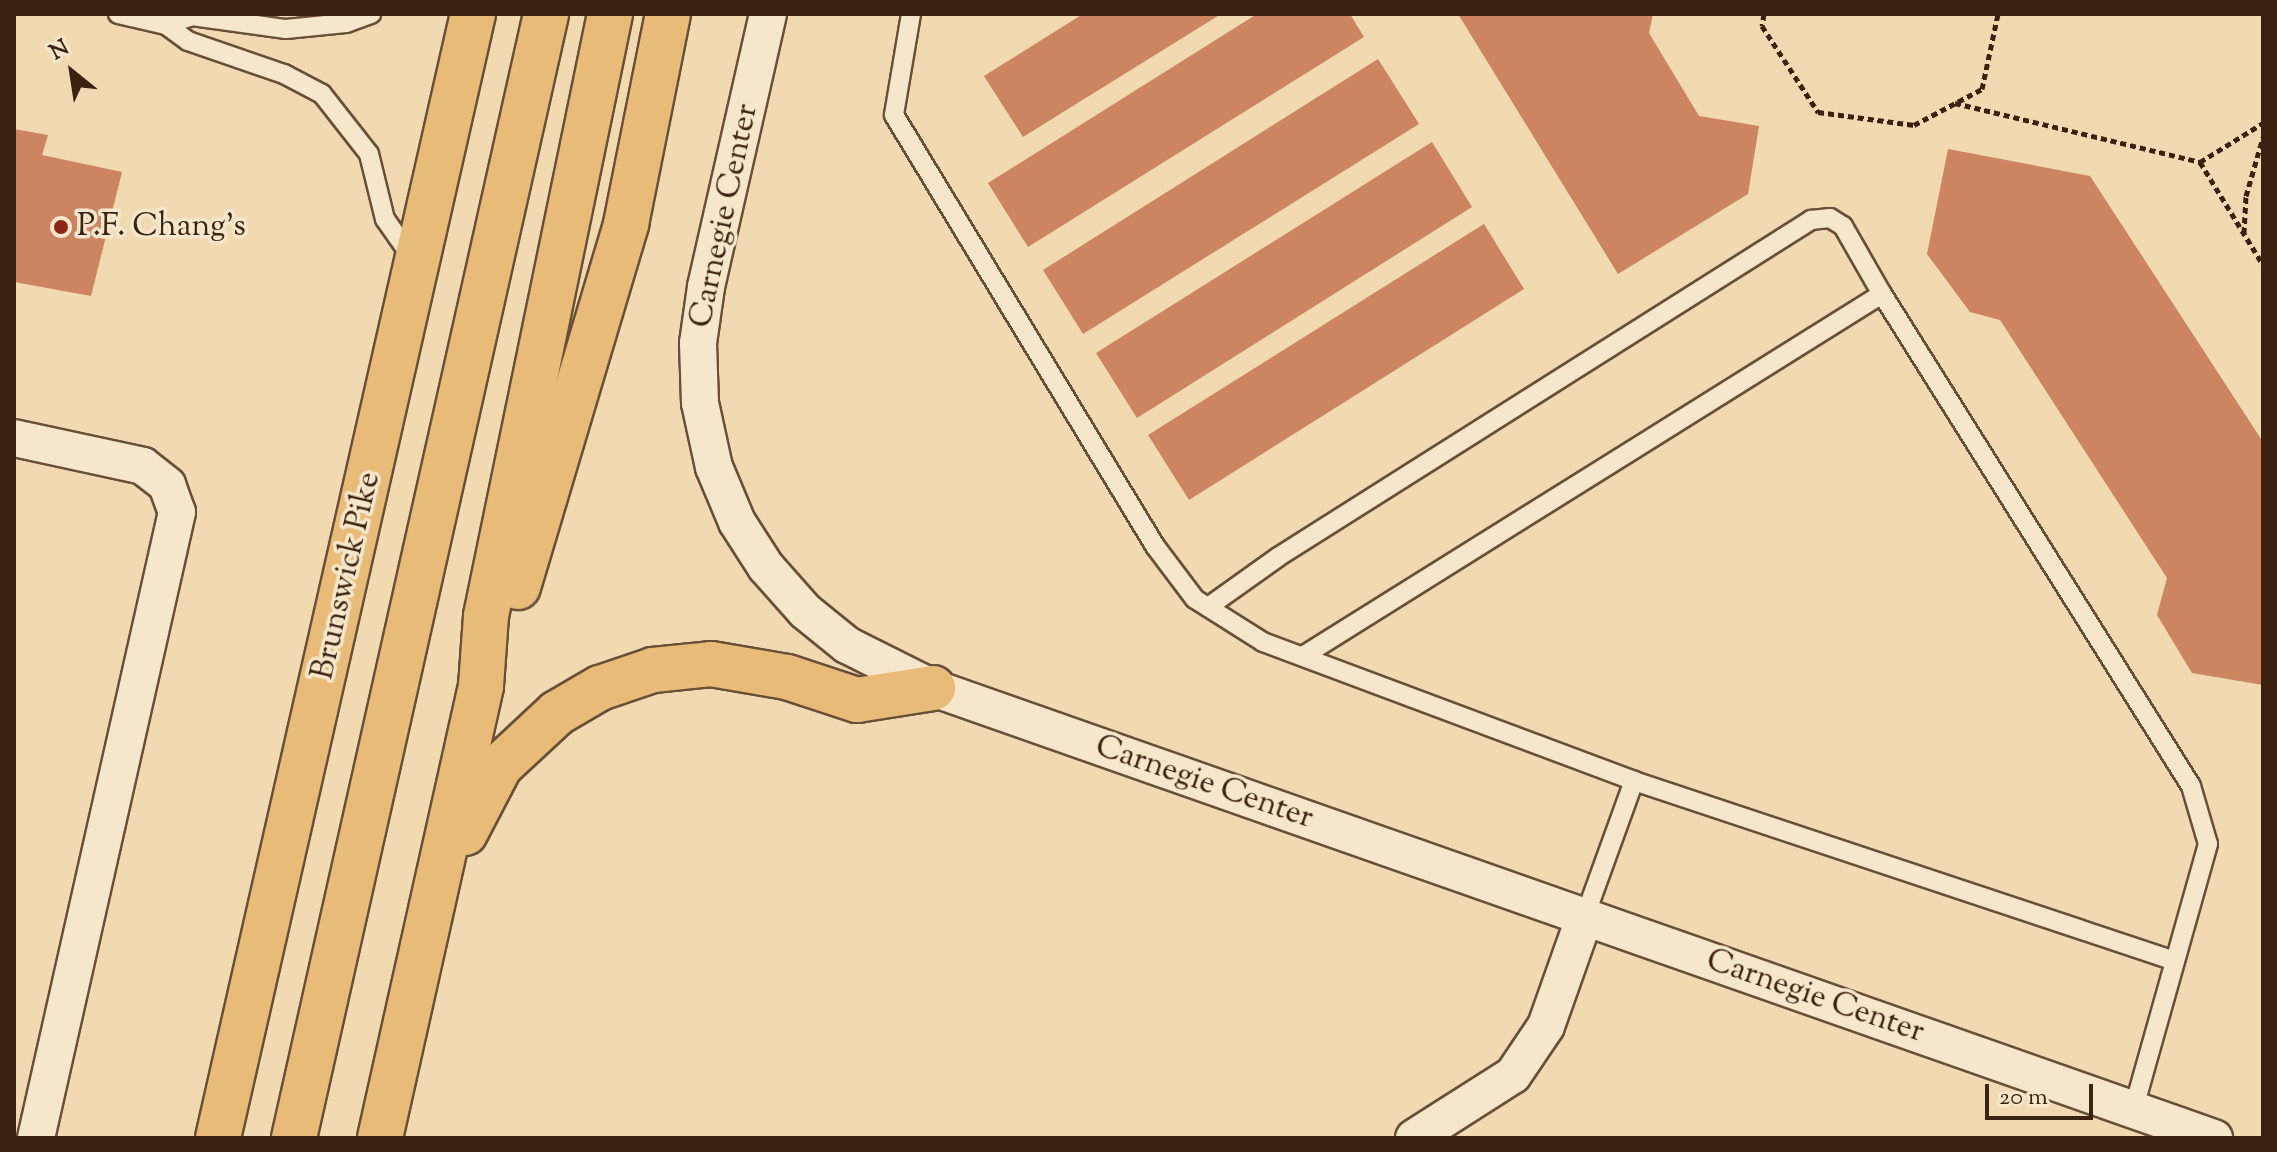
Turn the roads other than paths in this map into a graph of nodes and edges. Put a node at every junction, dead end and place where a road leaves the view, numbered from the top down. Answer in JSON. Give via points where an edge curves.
{"nodes":[{"id":1,"x":118,"y":14,"type":"edge"},
{"id":2,"x":371,"y":14,"type":"edge"},
{"id":3,"x":473,"y":14,"type":"edge"},
{"id":4,"x":546,"y":14,"type":"edge"},
{"id":5,"x":610,"y":14,"type":"edge"},
{"id":6,"x":668,"y":14,"type":"edge"},
{"id":7,"x":768,"y":14,"type":"edge"},
{"id":8,"x":911,"y":14,"type":"edge"},
{"id":9,"x":166,"y":25,"type":"junction"},
{"id":10,"x":418,"y":267,"type":"junction"},
{"id":11,"x":1882,"y":294,"type":"junction"},
{"id":12,"x":14,"y":438,"type":"edge"},
{"id":13,"x":1208,"y":607,"type":"junction"},
{"id":14,"x":1303,"y":656,"type":"junction"},
{"id":15,"x":481,"y":686,"type":"junction"},
{"id":16,"x":933,"y":688,"type":"junction"},
{"id":17,"x":1634,"y":781,"type":"junction"},
{"id":18,"x":439,"y":885,"type":"junction"},
{"id":19,"x":1585,"y":916,"type":"junction"},
{"id":20,"x":2175,"y":961,"type":"junction"},
{"id":21,"x":2133,"y":1110,"type":"junction"},
{"id":22,"x":36,"y":1138,"type":"edge"},
{"id":23,"x":218,"y":1138,"type":"edge"},
{"id":24,"x":294,"y":1138,"type":"edge"},
{"id":25,"x":380,"y":1138,"type":"edge"},
{"id":26,"x":1414,"y":1138,"type":"edge"},
{"id":27,"x":2214,"y":1138,"type":"edge"}],
"edges":[{"from":1,"to":9,"type":"lane"},
{"from":2,"to":9,"type":"lane","via":[[346,23],[286,29],[192,16]]},
{"from":3,"to":10,"type":"highway","name":"Brunswick Pike"},
{"from":4,"to":24,"type":"highway"},
{"from":5,"to":15,"type":"highway","via":[[486,616]]},
{"from":6,"to":15,"type":"highway","via":[[626,224],[506,627]]},
{"from":7,"to":16,"type":"street","name":"Carnegie Center","via":[[698,343],[700,403],[714,467],[744,533],[805,611],[847,645]]},
{"from":8,"to":13,"type":"lane","via":[[894,115],[1155,546],[1195,599]]},
{"from":9,"to":10,"type":"lane","via":[[188,41],[284,74],[322,94],[369,154],[385,219]]},
{"from":10,"to":23,"type":"highway","name":"Brunswick Pike"},
{"from":11,"to":13,"type":"lane","via":[[1843,226],[1830,218],[1811,220],[1278,557]]},
{"from":11,"to":14,"type":"lane"},
{"from":11,"to":20,"type":"lane","via":[[2191,786],[2208,844]]},
{"from":12,"to":22,"type":"street","via":[[143,466],[167,485],[177,512]]},
{"from":13,"to":14,"type":"lane","via":[[1263,642]]},
{"from":14,"to":17,"type":"lane"},
{"from":15,"to":18,"type":"highway"},
{"from":16,"to":18,"type":"highway","via":[[857,700],[787,677],[711,664],[653,670],[600,688],[557,713],[500,766]]},
{"from":16,"to":19,"type":"street","name":"Carnegie Center"},
{"from":17,"to":19,"type":"lane"},
{"from":17,"to":20,"type":"lane"},
{"from":18,"to":25,"type":"highway"},
{"from":19,"to":21,"type":"street","name":"Carnegie Center"},
{"from":19,"to":26,"type":"street","via":[[1546,1026],[1513,1075]]},
{"from":20,"to":21,"type":"lane"},
{"from":21,"to":27,"type":"street","name":"Carnegie Center"}]}
